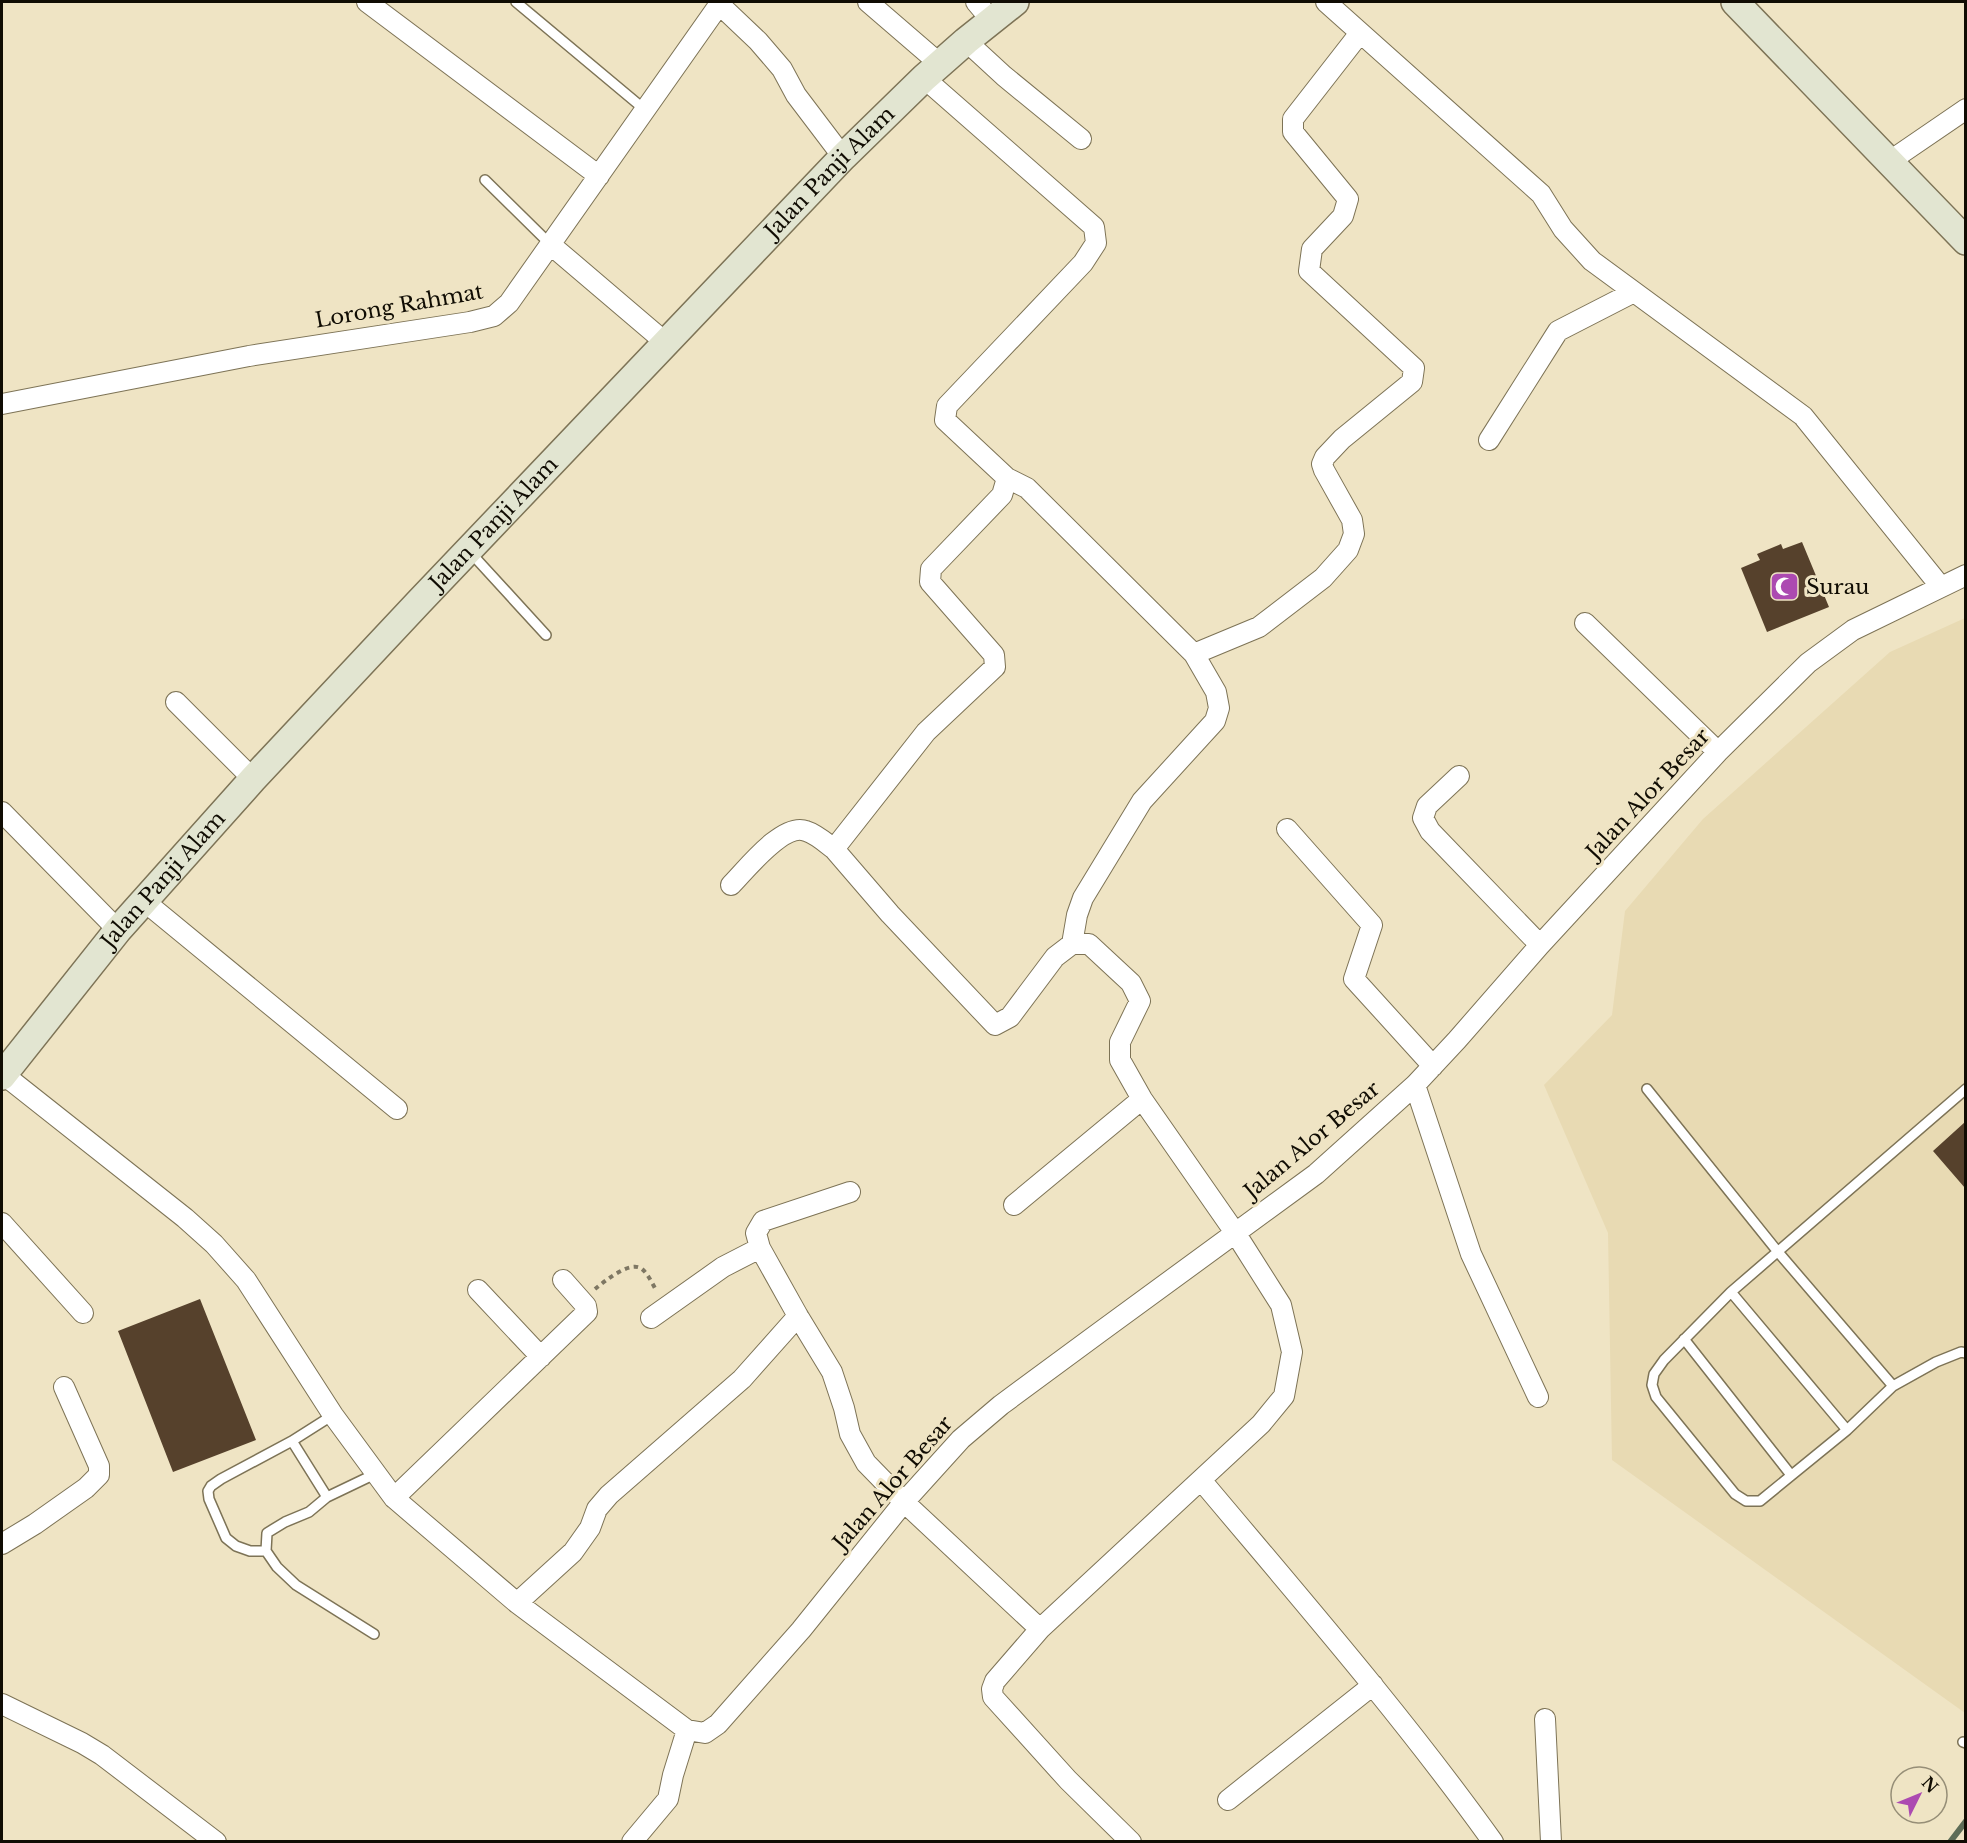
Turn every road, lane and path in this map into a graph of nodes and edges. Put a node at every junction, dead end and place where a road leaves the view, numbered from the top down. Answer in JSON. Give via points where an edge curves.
{"nodes":[{"id":1,"x":367,"y":2,"type":"edge"},
{"id":2,"x":516,"y":2,"type":"edge"},
{"id":3,"x":868,"y":2,"type":"edge"},
{"id":4,"x":1015,"y":2,"type":"edge"},
{"id":5,"x":1326,"y":2,"type":"edge"},
{"id":6,"x":1735,"y":2,"type":"edge"},
{"id":7,"x":720,"y":3,"type":"edge"},
{"id":8,"x":984,"y":11,"type":"edge"},
{"id":9,"x":1360,"y":33,"type":"junction"},
{"id":10,"x":966,"y":41,"type":"junction"},
{"id":11,"x":932,"y":71,"type":"junction"},
{"id":12,"x":644,"y":109,"type":"junction"},
{"id":13,"x":1965,"y":109,"type":"edge"},
{"id":14,"x":1081,"y":139,"type":"dead end"},
{"id":15,"x":843,"y":158,"type":"junction"},
{"id":16,"x":1890,"y":161,"type":"junction"},
{"id":17,"x":599,"y":176,"type":"junction"},
{"id":18,"x":485,"y":180,"type":"dead end"},
{"id":19,"x":1965,"y":241,"type":"edge"},
{"id":20,"x":551,"y":245,"type":"junction"},
{"id":21,"x":1634,"y":292,"type":"junction"},
{"id":22,"x":666,"y":344,"type":"junction"},
{"id":23,"x":2,"y":404,"type":"edge"},
{"id":24,"x":1489,"y":440,"type":"dead end"},
{"id":25,"x":1006,"y":477,"type":"junction"},
{"id":26,"x":468,"y":551,"type":"junction"},
{"id":27,"x":1965,"y":575,"type":"edge"},
{"id":28,"x":1941,"y":587,"type":"junction"},
{"id":29,"x":1585,"y":623,"type":"dead end"},
{"id":30,"x":546,"y":635,"type":"dead end"},
{"id":31,"x":1194,"y":654,"type":"junction"},
{"id":32,"x":176,"y":702,"type":"dead end"},
{"id":33,"x":1718,"y":752,"type":"junction"},
{"id":34,"x":1459,"y":776,"type":"dead end"},
{"id":35,"x":253,"y":779,"type":"junction"},
{"id":36,"x":2,"y":812,"type":"edge"},
{"id":37,"x":1287,"y":829,"type":"dead end"},
{"id":38,"x":834,"y":849,"type":"junction"},
{"id":39,"x":731,"y":885,"type":"dead end"},
{"id":40,"x":144,"y":901,"type":"junction"},
{"id":41,"x":118,"y":930,"type":"junction"},
{"id":42,"x":1072,"y":944,"type":"junction"},
{"id":43,"x":1540,"y":945,"type":"junction"},
{"id":44,"x":1433,"y":1066,"type":"junction"},
{"id":45,"x":2,"y":1075,"type":"edge"},
{"id":46,"x":1415,"y":1085,"type":"junction"},
{"id":47,"x":1647,"y":1089,"type":"dead end"},
{"id":48,"x":1965,"y":1089,"type":"edge"},
{"id":49,"x":1142,"y":1099,"type":"junction"},
{"id":50,"x":397,"y":1109,"type":"dead end"},
{"id":51,"x":850,"y":1192,"type":"dead end"},
{"id":52,"x":1014,"y":1205,"type":"dead end"},
{"id":53,"x":2,"y":1223,"type":"edge"},
{"id":54,"x":1236,"y":1234,"type":"junction"},
{"id":55,"x":760,"y":1248,"type":"junction"},
{"id":56,"x":1778,"y":1252,"type":"junction"},
{"id":57,"x":563,"y":1280,"type":"dead end"},
{"id":58,"x":478,"y":1290,"type":"dead end"},
{"id":59,"x":1731,"y":1292,"type":"junction"},
{"id":60,"x":579,"y":1299,"type":"junction"},
{"id":61,"x":82,"y":1313,"type":"dead end"},
{"id":62,"x":659,"y":1313,"type":"joint"},
{"id":63,"x":798,"y":1317,"type":"junction"},
{"id":64,"x":1684,"y":1339,"type":"junction"},
{"id":65,"x":1965,"y":1353,"type":"edge"},
{"id":66,"x":541,"y":1357,"type":"junction"},
{"id":67,"x":1893,"y":1386,"type":"junction"},
{"id":68,"x":64,"y":1387,"type":"dead end"},
{"id":69,"x":1538,"y":1397,"type":"dead end"},
{"id":70,"x":333,"y":1415,"type":"junction"},
{"id":71,"x":1846,"y":1430,"type":"junction"},
{"id":72,"x":292,"y":1441,"type":"junction"},
{"id":73,"x":375,"y":1474,"type":"junction"},
{"id":74,"x":1791,"y":1475,"type":"junction"},
{"id":75,"x":1201,"y":1479,"type":"junction"},
{"id":76,"x":327,"y":1497,"type":"junction"},
{"id":77,"x":394,"y":1498,"type":"junction"},
{"id":78,"x":904,"y":1502,"type":"junction"},
{"id":79,"x":2,"y":1544,"type":"edge"},
{"id":80,"x":266,"y":1551,"type":"junction"},
{"id":81,"x":517,"y":1603,"type":"junction"},
{"id":82,"x":1040,"y":1629,"type":"junction"},
{"id":83,"x":374,"y":1634,"type":"dead end"},
{"id":84,"x":1373,"y":1685,"type":"junction"},
{"id":85,"x":2,"y":1704,"type":"edge"},
{"id":86,"x":1545,"y":1719,"type":"dead end"},
{"id":87,"x":687,"y":1730,"type":"junction"},
{"id":88,"x":1228,"y":1800,"type":"dead end"},
{"id":89,"x":216,"y":1842,"type":"edge"},
{"id":90,"x":632,"y":1842,"type":"edge"},
{"id":91,"x":1131,"y":1842,"type":"edge"},
{"id":92,"x":1493,"y":1842,"type":"edge"},
{"id":93,"x":1551,"y":1842,"type":"edge"}],
"edges":[{"from":1,"to":17,"type":"street"},
{"from":2,"to":12,"type":"lane"},
{"from":3,"to":11,"type":"street"},
{"from":4,"to":8,"type":"main road","name":"Jalan Panji Alam"},
{"from":5,"to":9,"type":"street"},
{"from":6,"to":16,"type":"main road"},
{"from":7,"to":12,"type":"street","name":"Lorong Rahmat"},
{"from":7,"to":15,"type":"street","via":[[782,69],[796,95]]},
{"from":8,"to":10,"type":"main road","name":"Jalan Panji Alam"},
{"from":9,"to":21,"type":"street","via":[[1541,194],[1563,229],[1592,261]]},
{"from":9,"to":31,"type":"street","via":[[1293,119],[1293,132],[1348,199],[1343,216],[1312,249],[1309,271],[1414,368],[1412,382],[1342,440],[1322,464],[1353,520],[1354,534],[1348,550],[1323,578],[1259,627]]},
{"from":10,"to":11,"type":"main road","name":"Jalan Panji Alam"},
{"from":10,"to":14,"type":"street"},
{"from":11,"to":15,"type":"main road","name":"Jalan Panji Alam"},
{"from":11,"to":25,"type":"street","via":[[1094,227],[1096,243],[1083,263],[947,406],[945,420]]},
{"from":12,"to":17,"type":"street","name":"Lorong Rahmat"},
{"from":13,"to":16,"type":"street"},
{"from":15,"to":22,"type":"main road","name":"Jalan Panji Alam"},
{"from":16,"to":19,"type":"main road"},
{"from":17,"to":20,"type":"street","name":"Lorong Rahmat"},
{"from":18,"to":20,"type":"lane"},
{"from":20,"to":22,"type":"street"},
{"from":20,"to":23,"type":"street","name":"Lorong Rahmat","via":[[509,303],[494,316],[249,356]]},
{"from":21,"to":24,"type":"street","via":[[1558,332]]},
{"from":21,"to":28,"type":"street","via":[[1803,416]]},
{"from":22,"to":26,"type":"main road","name":"Jalan Panji Alam"},
{"from":25,"to":31,"type":"street","via":[[1027,488]]},
{"from":25,"to":38,"type":"street","via":[[1002,495],[931,569],[930,582],[994,654],[995,666],[926,732]]},
{"from":26,"to":30,"type":"lane"},
{"from":26,"to":35,"type":"main road","name":"Jalan Panji Alam"},
{"from":27,"to":28,"type":"street","name":"Jalan Alor Besar"},
{"from":28,"to":33,"type":"street","name":"Jalan Alor Besar","via":[[1853,630],[1808,663]]},
{"from":29,"to":33,"type":"street"},
{"from":31,"to":42,"type":"street","via":[[1216,692],[1219,708],[1215,721],[1142,801],[1083,898]]},
{"from":32,"to":35,"type":"street"},
{"from":33,"to":43,"type":"street","name":"Jalan Alor Besar"},
{"from":34,"to":43,"type":"street","via":[[1427,806],[1423,818],[1430,831]]},
{"from":35,"to":40,"type":"main road","name":"Jalan Panji Alam"},
{"from":36,"to":41,"type":"street"},
{"from":37,"to":44,"type":"street","via":[[1372,925],[1354,979]]},
{"from":38,"to":39,"type":"street","via":[[805,830],[795,829],[768,847]]},
{"from":38,"to":42,"type":"street","via":[[995,1025],[1010,1017],[1055,957]]},
{"from":40,"to":41,"type":"main road","name":"Jalan Panji Alam"},
{"from":40,"to":50,"type":"street"},
{"from":41,"to":45,"type":"main road","name":"Jalan Panji Alam"},
{"from":42,"to":49,"type":"street","via":[[1089,944],[1131,983],[1140,1001],[1119,1042],[1120,1060]]},
{"from":43,"to":44,"type":"street","name":"Jalan Alor Besar"},
{"from":44,"to":46,"type":"street","name":"Jalan Alor Besar"},
{"from":45,"to":70,"type":"street","via":[[214,1244],[246,1280]]},
{"from":46,"to":54,"type":"street","name":"Jalan Alor Besar","via":[[1316,1174]]},
{"from":46,"to":69,"type":"street","via":[[1471,1254]]},
{"from":47,"to":56,"type":"lane"},
{"from":48,"to":56,"type":"lane"},
{"from":49,"to":52,"type":"street"},
{"from":49,"to":54,"type":"street"},
{"from":51,"to":55,"type":"street","via":[[763,1221],[756,1233]]},
{"from":53,"to":61,"type":"street"},
{"from":54,"to":75,"type":"street","via":[[1281,1305],[1292,1352],[1284,1396],[1261,1424]]},
{"from":54,"to":78,"type":"street","name":"Jalan Alor Besar","via":[[1001,1405],[961,1439]]},
{"from":55,"to":62,"type":"street","via":[[723,1267]]},
{"from":55,"to":63,"type":"street"},
{"from":56,"to":59,"type":"lane"},
{"from":56,"to":67,"type":"lane"},
{"from":57,"to":60,"type":"street"},
{"from":58,"to":66,"type":"street"},
{"from":59,"to":64,"type":"lane"},
{"from":59,"to":71,"type":"lane"},
{"from":60,"to":62,"type":"path","via":[[617,1273],[640,1267]]},
{"from":60,"to":66,"type":"street","via":[[587,1312]]},
{"from":63,"to":78,"type":"street","via":[[832,1372],[850,1434],[867,1463]]},
{"from":63,"to":81,"type":"street","via":[[742,1379],[609,1495],[573,1552]]},
{"from":64,"to":74,"type":"lane"},
{"from":64,"to":74,"type":"lane","via":[[1654,1374],[1656,1397],[1726,1484],[1746,1502],[1760,1502]]},
{"from":65,"to":67,"type":"lane","via":[[1936,1362]]},
{"from":66,"to":77,"type":"street"},
{"from":67,"to":71,"type":"lane"},
{"from":68,"to":79,"type":"street","via":[[99,1466],[99,1475],[86,1488]]},
{"from":70,"to":72,"type":"lane"},
{"from":70,"to":73,"type":"street"},
{"from":71,"to":74,"type":"lane"},
{"from":72,"to":76,"type":"lane"},
{"from":72,"to":80,"type":"lane","via":[[221,1479],[208,1491],[226,1538],[250,1551]]},
{"from":73,"to":76,"type":"lane"},
{"from":73,"to":77,"type":"street"},
{"from":75,"to":82,"type":"street"},
{"from":75,"to":84,"type":"street"},
{"from":76,"to":80,"type":"lane","via":[[309,1512],[267,1533]]},
{"from":77,"to":81,"type":"street"},
{"from":78,"to":82,"type":"street"},
{"from":78,"to":87,"type":"street","name":"Jalan Alor Besar","via":[[801,1630],[718,1724],[705,1733]]},
{"from":80,"to":83,"type":"lane","via":[[296,1585]]},
{"from":81,"to":87,"type":"street"},
{"from":82,"to":91,"type":"street","via":[[995,1681],[993,1697]]},
{"from":84,"to":88,"type":"street"},
{"from":84,"to":92,"type":"street","via":[[1448,1778]]},
{"from":85,"to":89,"type":"street","via":[[102,1755]]},
{"from":86,"to":93,"type":"street"},
{"from":87,"to":90,"type":"street","via":[[668,1799]]}]}
